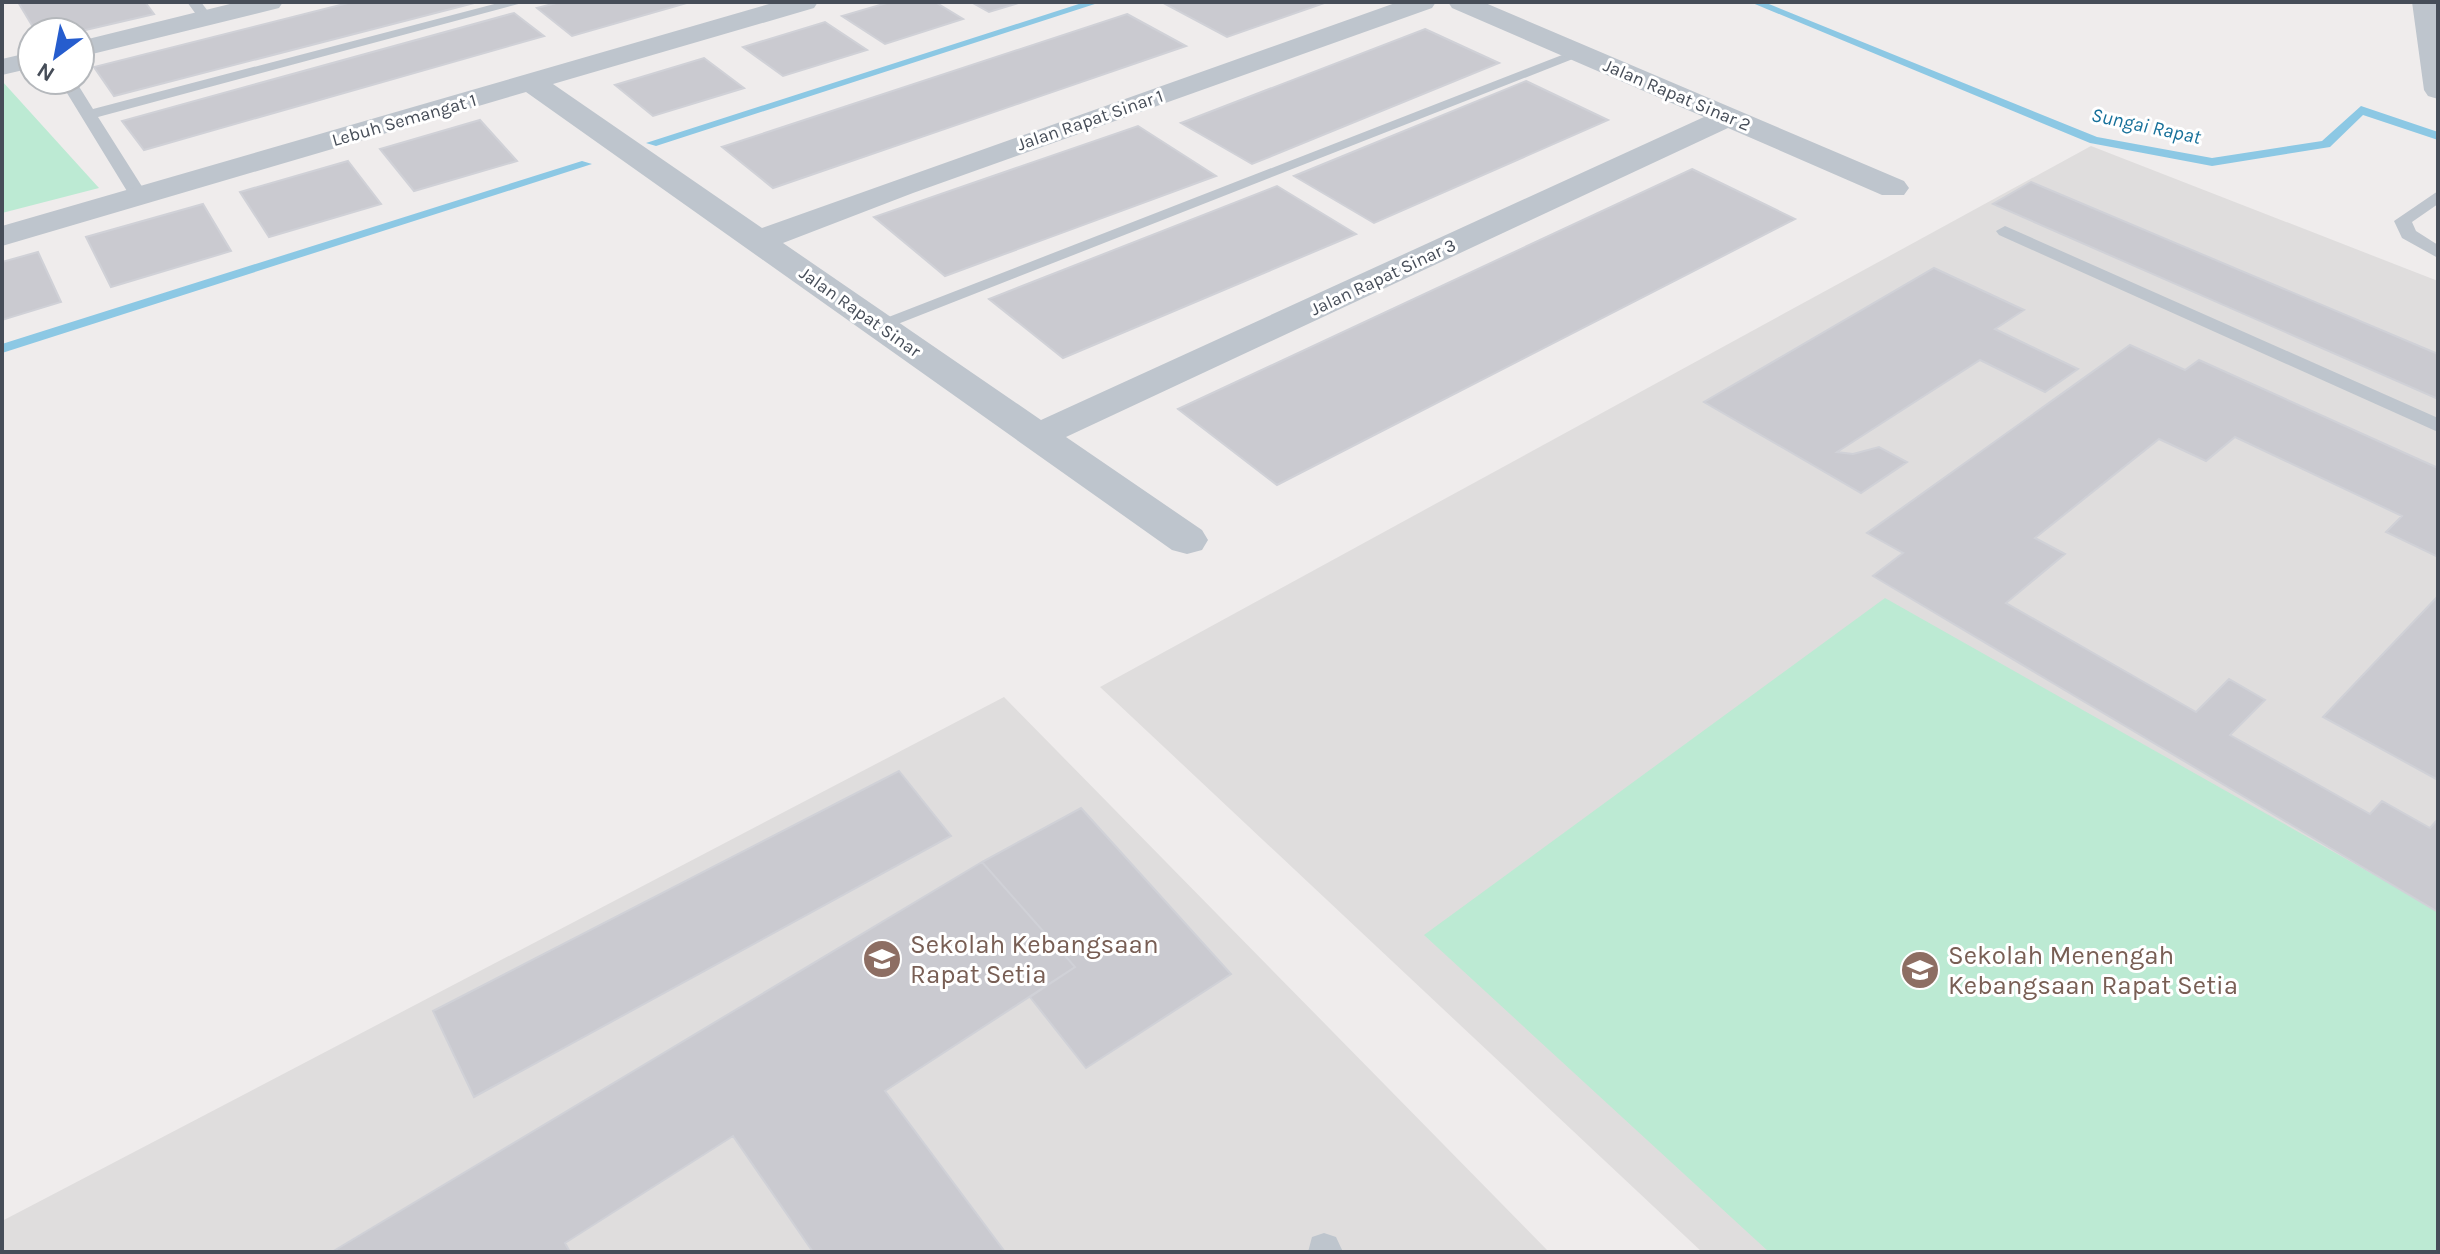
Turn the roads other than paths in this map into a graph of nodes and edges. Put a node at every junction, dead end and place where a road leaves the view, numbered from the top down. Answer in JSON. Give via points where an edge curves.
{"nodes":[{"id":1,"x":270,"y":2,"type":"edge"},
{"id":2,"x":519,"y":2,"type":"edge"},
{"id":3,"x":805,"y":2,"type":"edge"},
{"id":4,"x":1423,"y":2,"type":"edge"},
{"id":5,"x":1461,"y":2,"type":"edge"},
{"id":6,"x":2425,"y":2,"type":"edge"},
{"id":7,"x":200,"y":10,"type":"edge"},
{"id":8,"x":96,"y":44,"type":"edge"},
{"id":9,"x":1580,"y":53,"type":"junction"},
{"id":10,"x":532,"y":83,"type":"junction"},
{"id":11,"x":2438,"y":90,"type":"edge"},
{"id":12,"x":77,"y":96,"type":"edge"},
{"id":13,"x":89,"y":115,"type":"junction"},
{"id":14,"x":1728,"y":117,"type":"junction"},
{"id":15,"x":1893,"y":188,"type":"dead end"},
{"id":16,"x":139,"y":196,"type":"junction"},
{"id":17,"x":2438,"y":196,"type":"edge"},
{"id":18,"x":2005,"y":231,"type":"dead end"},
{"id":19,"x":2,"y":236,"type":"edge"},
{"id":20,"x":758,"y":241,"type":"junction"},
{"id":21,"x":2438,"y":253,"type":"edge"},
{"id":22,"x":878,"y":325,"type":"junction"},
{"id":23,"x":2438,"y":426,"type":"edge"},
{"id":24,"x":1038,"y":436,"type":"junction"},
{"id":25,"x":1187,"y":540,"type":"dead end"}],
"edges":[{"from":1,"to":7,"type":"street"},
{"from":2,"to":13,"type":"lane"},
{"from":3,"to":10,"type":"street","name":"Lebuh Semangat 1"},
{"from":4,"to":20,"type":"street","name":"Jalan Rapat Sinar 1"},
{"from":5,"to":9,"type":"street","name":"Jalan Rapat Sinar 2"},
{"from":6,"to":11,"type":"street"},
{"from":7,"to":8,"type":"street"},
{"from":9,"to":14,"type":"street","name":"Jalan Rapat Sinar 2"},
{"from":9,"to":22,"type":"lane"},
{"from":10,"to":16,"type":"street","name":"Lebuh Semangat 1"},
{"from":10,"to":20,"type":"street","name":"Jalan Rapat Sinar"},
{"from":12,"to":13,"type":"lane"},
{"from":13,"to":16,"type":"lane"},
{"from":14,"to":15,"type":"street","name":"Jalan Rapat Sinar 2"},
{"from":14,"to":24,"type":"street","name":"Jalan Rapat Sinar 3"},
{"from":16,"to":19,"type":"street","name":"Lebuh Semangat 1"},
{"from":17,"to":21,"type":"lane","via":[[2403,221],[2408,234]]},
{"from":18,"to":23,"type":"lane"},
{"from":20,"to":22,"type":"street","name":"Jalan Rapat Sinar"},
{"from":22,"to":24,"type":"street","name":"Jalan Rapat Sinar"},
{"from":24,"to":25,"type":"street","name":"Jalan Rapat Sinar"}]}
